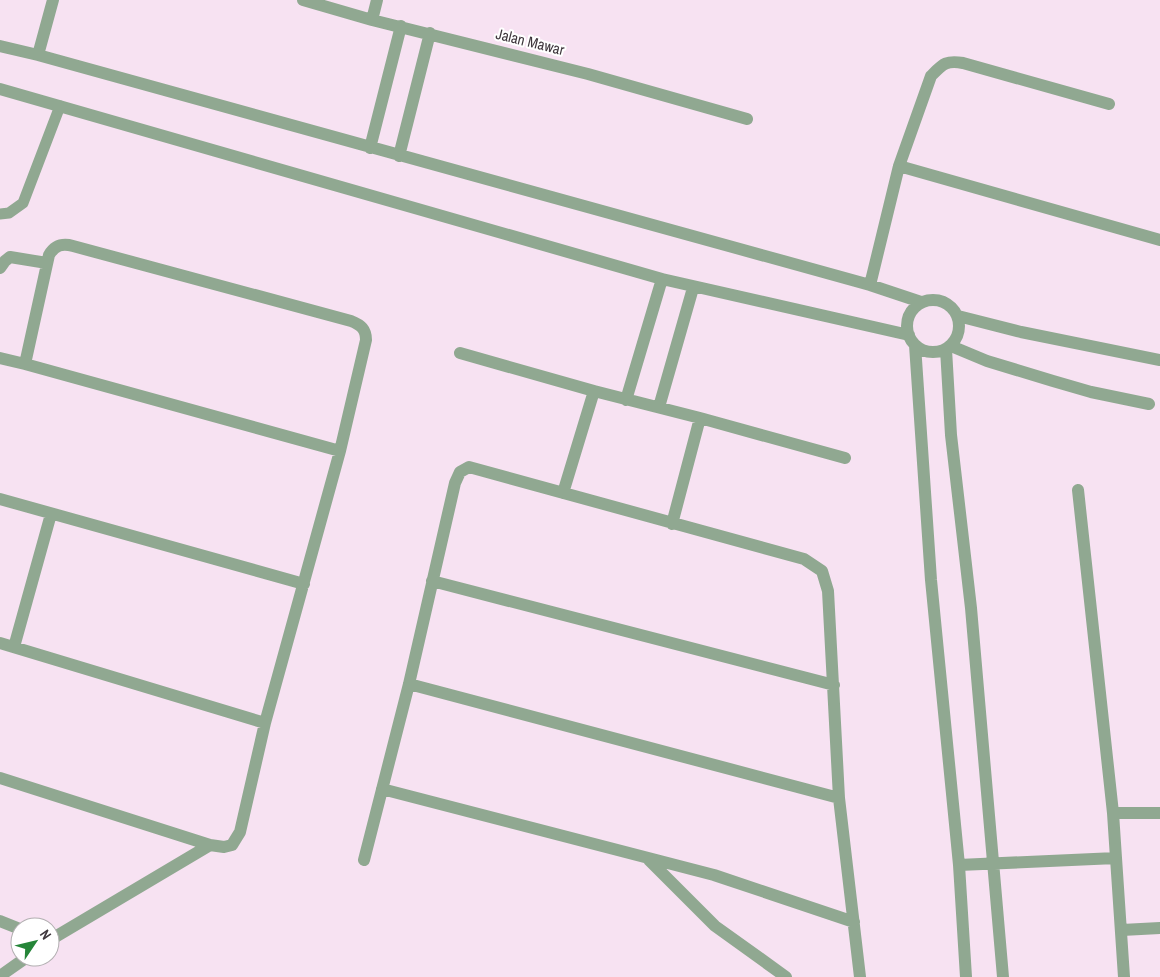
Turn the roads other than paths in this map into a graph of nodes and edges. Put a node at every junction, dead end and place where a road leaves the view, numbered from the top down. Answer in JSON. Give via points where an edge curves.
{"nodes":[{"id":1,"x":53,"y":0,"type":"edge"},
{"id":2,"x":303,"y":0,"type":"edge"},
{"id":3,"x":377,"y":0,"type":"edge"},
{"id":4,"x":372,"y":20,"type":"junction"},
{"id":5,"x":401,"y":26,"type":"junction"},
{"id":6,"x":430,"y":33,"type":"junction"},
{"id":7,"x":0,"y":46,"type":"edge"},
{"id":8,"x":38,"y":55,"type":"junction"},
{"id":9,"x":0,"y":89,"type":"edge"},
{"id":10,"x":1109,"y":104,"type":"dead end"},
{"id":11,"x":60,"y":106,"type":"junction"},
{"id":12,"x":747,"y":119,"type":"dead end"},
{"id":13,"x":370,"y":148,"type":"junction"},
{"id":14,"x":399,"y":156,"type":"junction"},
{"id":15,"x":898,"y":166,"type":"junction"},
{"id":16,"x":0,"y":214,"type":"edge"},
{"id":17,"x":1160,"y":240,"type":"edge"},
{"id":18,"x":47,"y":263,"type":"junction"},
{"id":19,"x":0,"y":268,"type":"edge"},
{"id":20,"x":662,"y":279,"type":"junction"},
{"id":21,"x":870,"y":285,"type":"junction"},
{"id":22,"x":694,"y":288,"type":"junction"},
{"id":23,"x":921,"y":302,"type":"junction"},
{"id":24,"x":958,"y":316,"type":"junction"},
{"id":25,"x":912,"y":340,"type":"junction"},
{"id":26,"x":948,"y":348,"type":"junction"},
{"id":27,"x":460,"y":353,"type":"dead end"},
{"id":28,"x":0,"y":358,"type":"edge"},
{"id":29,"x":1160,"y":360,"type":"edge"},
{"id":30,"x":25,"y":364,"type":"junction"},
{"id":31,"x":594,"y":391,"type":"junction"},
{"id":32,"x":626,"y":400,"type":"junction"},
{"id":33,"x":1149,"y":404,"type":"dead end"},
{"id":34,"x":659,"y":407,"type":"junction"},
{"id":35,"x":700,"y":418,"type":"junction"},
{"id":36,"x":340,"y":451,"type":"junction"},
{"id":37,"x":845,"y":458,"type":"dead end"},
{"id":38,"x":1078,"y":490,"type":"dead end"},
{"id":39,"x":564,"y":493,"type":"junction"},
{"id":40,"x":0,"y":500,"type":"edge"},
{"id":41,"x":51,"y":514,"type":"junction"},
{"id":42,"x":672,"y":524,"type":"junction"},
{"id":43,"x":432,"y":581,"type":"junction"},
{"id":44,"x":304,"y":584,"type":"junction"},
{"id":45,"x":0,"y":643,"type":"edge"},
{"id":46,"x":14,"y":646,"type":"junction"},
{"id":47,"x":409,"y":684,"type":"junction"},
{"id":48,"x":834,"y":685,"type":"junction"},
{"id":49,"x":265,"y":723,"type":"junction"},
{"id":50,"x":0,"y":778,"type":"edge"},
{"id":51,"x":382,"y":789,"type":"junction"},
{"id":52,"x":839,"y":798,"type":"junction"},
{"id":53,"x":1113,"y":813,"type":"junction"},
{"id":54,"x":1160,"y":813,"type":"edge"},
{"id":55,"x":210,"y":845,"type":"junction"},
{"id":56,"x":1116,"y":858,"type":"junction"},
{"id":57,"x":364,"y":860,"type":"dead end"},
{"id":58,"x":650,"y":860,"type":"junction"},
{"id":59,"x":993,"y":863,"type":"junction"},
{"id":60,"x":959,"y":865,"type":"junction"},
{"id":61,"x":854,"y":922,"type":"junction"},
{"id":62,"x":1160,"y":928,"type":"edge"},
{"id":63,"x":1122,"y":930,"type":"junction"},
{"id":64,"x":60,"y":934,"type":"edge"},
{"id":65,"x":13,"y":967,"type":"edge"},
{"id":66,"x":0,"y":976,"type":"edge"},
{"id":67,"x":786,"y":977,"type":"edge"},
{"id":68,"x":860,"y":977,"type":"edge"},
{"id":69,"x":966,"y":977,"type":"edge"},
{"id":70,"x":1003,"y":977,"type":"edge"},
{"id":71,"x":1124,"y":977,"type":"edge"}],
"edges":[{"from":1,"to":8,"type":"street"},
{"from":2,"to":4,"type":"street","name":"Jalan Mawar"},
{"from":3,"to":4,"type":"street"},
{"from":4,"to":5,"type":"street","name":"Jalan Mawar"},
{"from":5,"to":6,"type":"street","name":"Jalan Mawar"},
{"from":5,"to":13,"type":"street"},
{"from":6,"to":12,"type":"street","name":"Jalan Mawar"},
{"from":6,"to":14,"type":"street"},
{"from":7,"to":8,"type":"street"},
{"from":8,"to":13,"type":"street"},
{"from":9,"to":11,"type":"street"},
{"from":10,"to":15,"type":"street","via":[[951,61],[931,76]]},
{"from":11,"to":16,"type":"lane","via":[[23,204],[9,213]]},
{"from":11,"to":20,"type":"street"},
{"from":13,"to":14,"type":"street"},
{"from":14,"to":21,"type":"street"},
{"from":15,"to":17,"type":"street"},
{"from":15,"to":21,"type":"street"},
{"from":18,"to":19,"type":"street","via":[[10,257]]},
{"from":18,"to":30,"type":"street"},
{"from":18,"to":36,"type":"street","via":[[53,249],[67,244],[358,324],[366,333],[366,340]]},
{"from":20,"to":22,"type":"street"},
{"from":20,"to":32,"type":"street"},
{"from":21,"to":23,"type":"street"},
{"from":22,"to":25,"type":"street"},
{"from":22,"to":34,"type":"street"},
{"from":23,"to":24,"type":"street","via":[[943,301]]},
{"from":23,"to":25,"type":"street","via":[[908,316]]},
{"from":24,"to":26,"type":"street","via":[[957,338]]},
{"from":24,"to":29,"type":"street"},
{"from":25,"to":26,"type":"street","via":[[922,350],[930,352]]},
{"from":25,"to":60,"type":"street"},
{"from":26,"to":33,"type":"street","via":[[1091,392]]},
{"from":26,"to":59,"type":"street","via":[[952,435]]},
{"from":27,"to":31,"type":"street"},
{"from":28,"to":30,"type":"street"},
{"from":30,"to":36,"type":"street"},
{"from":31,"to":32,"type":"street"},
{"from":31,"to":39,"type":"street"},
{"from":32,"to":34,"type":"street"},
{"from":34,"to":35,"type":"street"},
{"from":35,"to":37,"type":"street"},
{"from":35,"to":42,"type":"street"},
{"from":36,"to":44,"type":"street"},
{"from":38,"to":53,"type":"street"},
{"from":39,"to":42,"type":"street"},
{"from":39,"to":43,"type":"street","via":[[469,467],[460,472]]},
{"from":40,"to":41,"type":"street"},
{"from":41,"to":44,"type":"street"},
{"from":41,"to":46,"type":"street"},
{"from":42,"to":48,"type":"street","via":[[804,559],[822,571],[828,591]]},
{"from":43,"to":47,"type":"street"},
{"from":43,"to":48,"type":"street"},
{"from":44,"to":49,"type":"street"},
{"from":45,"to":46,"type":"street"},
{"from":46,"to":49,"type":"street"},
{"from":47,"to":51,"type":"street"},
{"from":47,"to":52,"type":"street"},
{"from":48,"to":52,"type":"street"},
{"from":49,"to":55,"type":"street","via":[[240,832],[232,845]]},
{"from":50,"to":55,"type":"street"},
{"from":51,"to":57,"type":"street"},
{"from":51,"to":58,"type":"street"},
{"from":52,"to":61,"type":"street"},
{"from":53,"to":54,"type":"street"},
{"from":53,"to":56,"type":"street"},
{"from":55,"to":64,"type":"street"},
{"from":56,"to":59,"type":"street"},
{"from":56,"to":63,"type":"street"},
{"from":58,"to":61,"type":"street","via":[[714,875]]},
{"from":58,"to":67,"type":"street","via":[[715,926]]},
{"from":59,"to":60,"type":"street"},
{"from":59,"to":70,"type":"street"},
{"from":60,"to":69,"type":"street"},
{"from":61,"to":68,"type":"street"},
{"from":62,"to":63,"type":"street"},
{"from":63,"to":71,"type":"street"},
{"from":65,"to":66,"type":"street"}]}
